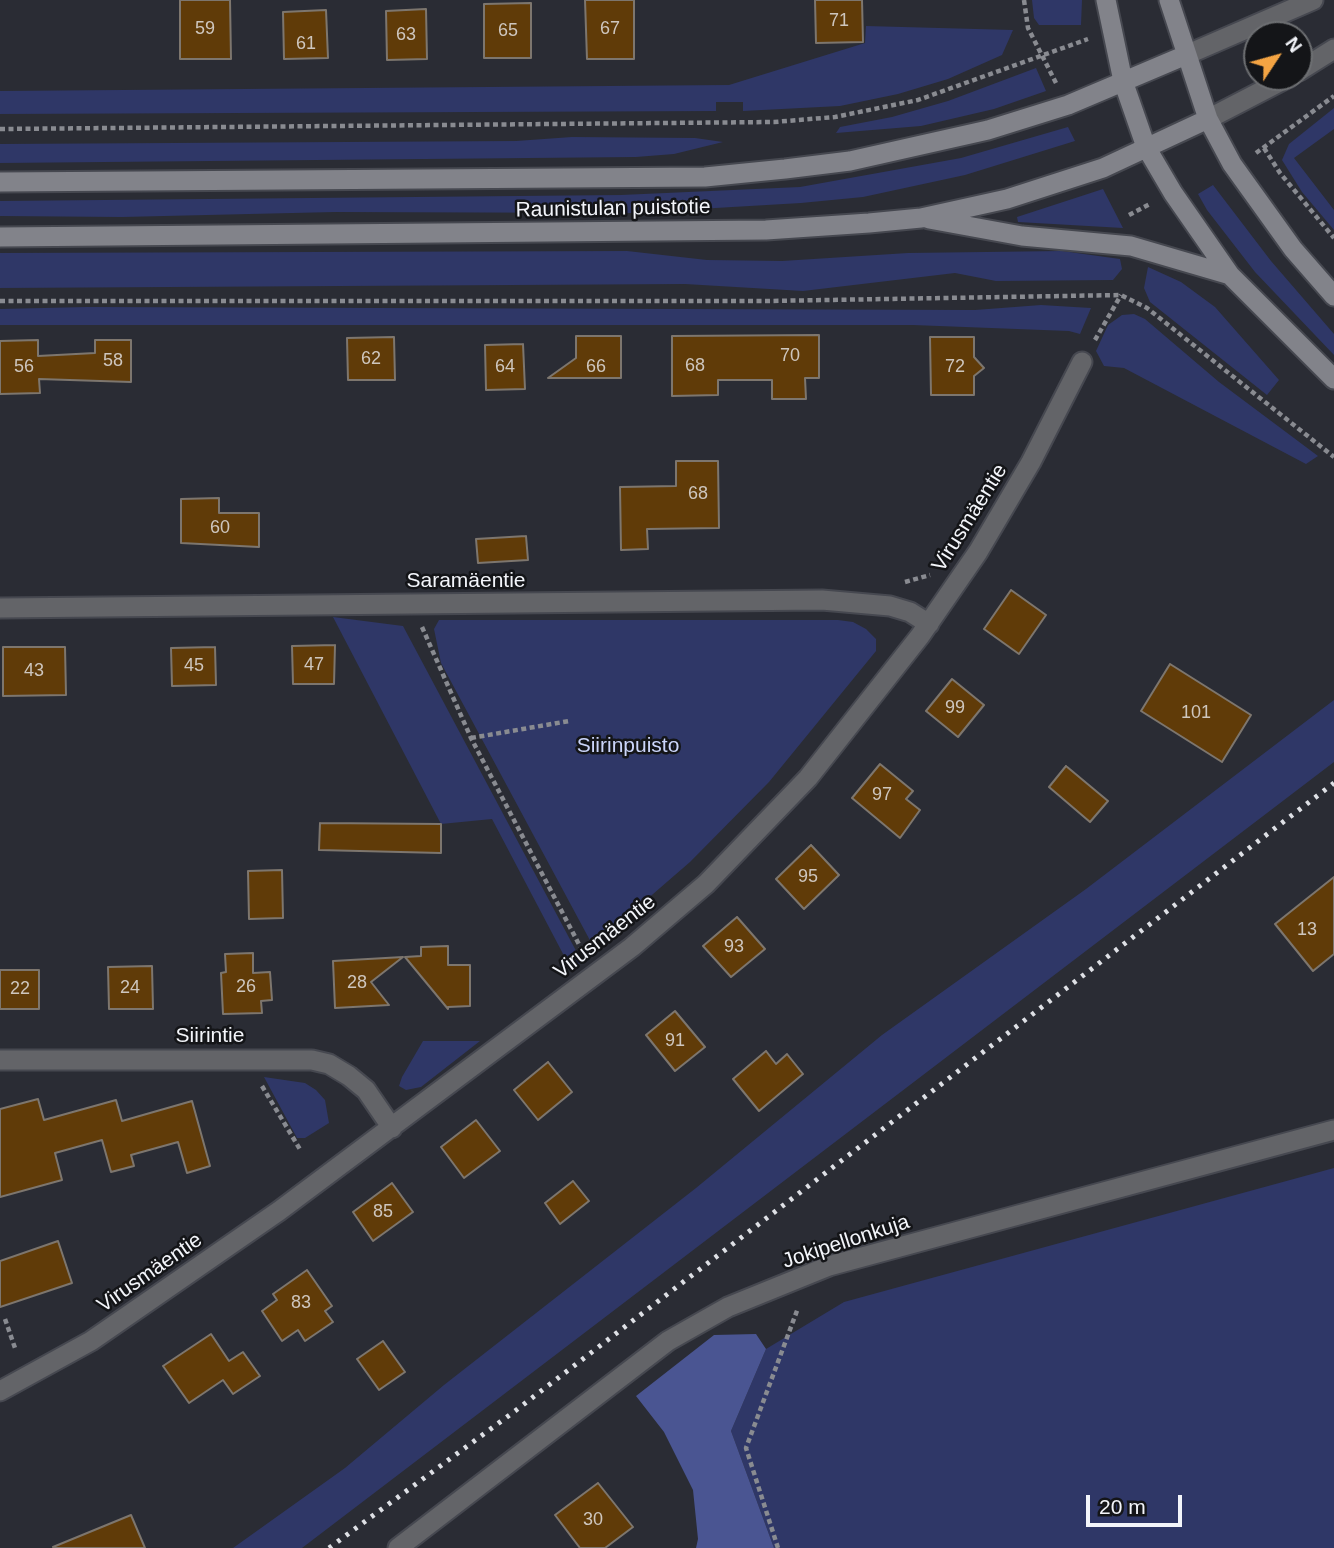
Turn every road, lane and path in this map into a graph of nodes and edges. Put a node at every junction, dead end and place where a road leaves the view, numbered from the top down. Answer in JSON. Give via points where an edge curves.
{"nodes":[{"id":1,"x":1024,"y":0,"type":"edge"},
{"id":2,"x":1105,"y":0,"type":"edge"},
{"id":3,"x":1170,"y":0,"type":"edge"},
{"id":4,"x":1313,"y":0,"type":"edge"},
{"id":5,"x":1077,"y":43,"type":"dead end"},
{"id":6,"x":1334,"y":49,"type":"edge"},
{"id":7,"x":1186,"y":55,"type":"junction"},
{"id":8,"x":1041,"y":56,"type":"junction"},
{"id":9,"x":1313,"y":62,"type":"edge"},
{"id":10,"x":1123,"y":82,"type":"junction"},
{"id":11,"x":1056,"y":84,"type":"dead end"},
{"id":12,"x":1262,"y":91,"type":"edge"},
{"id":13,"x":1334,"y":96,"type":"edge"},
{"id":14,"x":1208,"y":119,"type":"junction"},
{"id":15,"x":0,"y":129,"type":"edge"},
{"id":16,"x":1146,"y":148,"type":"junction"},
{"id":17,"x":0,"y":182,"type":"edge"},
{"id":18,"x":921,"y":218,"type":"junction"},
{"id":19,"x":0,"y":237,"type":"edge"},
{"id":20,"x":1334,"y":238,"type":"edge"},
{"id":21,"x":1230,"y":275,"type":"junction"},
{"id":22,"x":1121,"y":295,"type":"junction"},
{"id":23,"x":1334,"y":296,"type":"edge"},
{"id":24,"x":0,"y":301,"type":"edge"},
{"id":25,"x":1082,"y":362,"type":"joint"},
{"id":26,"x":1334,"y":379,"type":"edge"},
{"id":27,"x":1334,"y":457,"type":"edge"},
{"id":28,"x":414,"y":604,"type":"junction"},
{"id":29,"x":0,"y":608,"type":"edge"},
{"id":30,"x":929,"y":624,"type":"junction"},
{"id":31,"x":569,"y":722,"type":"dead end"},
{"id":32,"x":471,"y":738,"type":"junction"},
{"id":33,"x":587,"y":958,"type":"dead end"},
{"id":34,"x":0,"y":1059,"type":"edge"},
{"id":35,"x":246,"y":1059,"type":"junction"},
{"id":36,"x":392,"y":1128,"type":"junction"},
{"id":37,"x":1334,"y":1130,"type":"edge"},
{"id":38,"x":301,"y":1151,"type":"dead end"},
{"id":39,"x":810,"y":1274,"type":"junction"},
{"id":40,"x":5,"y":1319,"type":"dead end"},
{"id":41,"x":16,"y":1351,"type":"dead end"},
{"id":42,"x":0,"y":1391,"type":"edge"},
{"id":43,"x":398,"y":1548,"type":"edge"},
{"id":44,"x":778,"y":1548,"type":"edge"}],
"edges":[{"from":1,"to":8,"type":"path","via":[[1028,28]]},
{"from":2,"to":10,"type":"main road"},
{"from":3,"to":7,"type":"main road"},
{"from":4,"to":7,"type":"street"},
{"from":5,"to":8,"type":"path"},
{"from":6,"to":9,"type":"street"},
{"from":7,"to":10,"type":"main road","name":"Raunistulan puistotie"},
{"from":7,"to":14,"type":"main road"},
{"from":8,"to":11,"type":"path"},
{"from":8,"to":15,"type":"path","via":[[918,100],[835,117],[774,122]]},
{"from":10,"to":16,"type":"main road"},
{"from":10,"to":17,"type":"main road","name":"Raunistulan puistotie","via":[[1068,106],[898,152],[705,177]]},
{"from":12,"to":14,"type":"street"},
{"from":13,"to":20,"type":"path","via":[[1265,148]]},
{"from":14,"to":16,"type":"main road","name":"Raunistulan puistotie"},
{"from":14,"to":23,"type":"main road","via":[[1257,202]]},
{"from":16,"to":18,"type":"main road","name":"Raunistulan puistotie","via":[[1007,199]]},
{"from":16,"to":21,"type":"main road","via":[[1194,228]]},
{"from":18,"to":19,"type":"main road","name":"Raunistulan puistotie","via":[[785,229]]},
{"from":18,"to":21,"type":"main road","via":[[1022,236],[1131,246]]},
{"from":21,"to":26,"type":"main road"},
{"from":22,"to":24,"type":"path","via":[[768,301]]},
{"from":22,"to":25,"type":"path"},
{"from":22,"to":27,"type":"path","via":[[1147,308]]},
{"from":25,"to":30,"type":"street","name":"Virusmäentie","via":[[978,552]]},
{"from":28,"to":29,"type":"street","name":"Saramäentie"},
{"from":28,"to":30,"type":"street","name":"Saramäentie","via":[[822,600],[894,607]]},
{"from":28,"to":32,"type":"path"},
{"from":30,"to":36,"type":"street","name":"Virusmäentie","via":[[808,778],[705,884],[632,947]]},
{"from":31,"to":32,"type":"path"},
{"from":32,"to":33,"type":"path"},
{"from":34,"to":35,"type":"street","name":"Siirintie"},
{"from":35,"to":36,"type":"street","name":"Siirintie","via":[[312,1060],[339,1068],[366,1090]]},
{"from":35,"to":38,"type":"path"},
{"from":36,"to":42,"type":"street","name":"Virusmäentie","via":[[102,1334]]},
{"from":37,"to":39,"type":"street","name":"Jokipellonkuja"},
{"from":39,"to":43,"type":"street","name":"Jokipellonkuja","via":[[728,1307],[668,1341]]},
{"from":39,"to":44,"type":"path","via":[[746,1448]]},
{"from":40,"to":41,"type":"path"}]}
